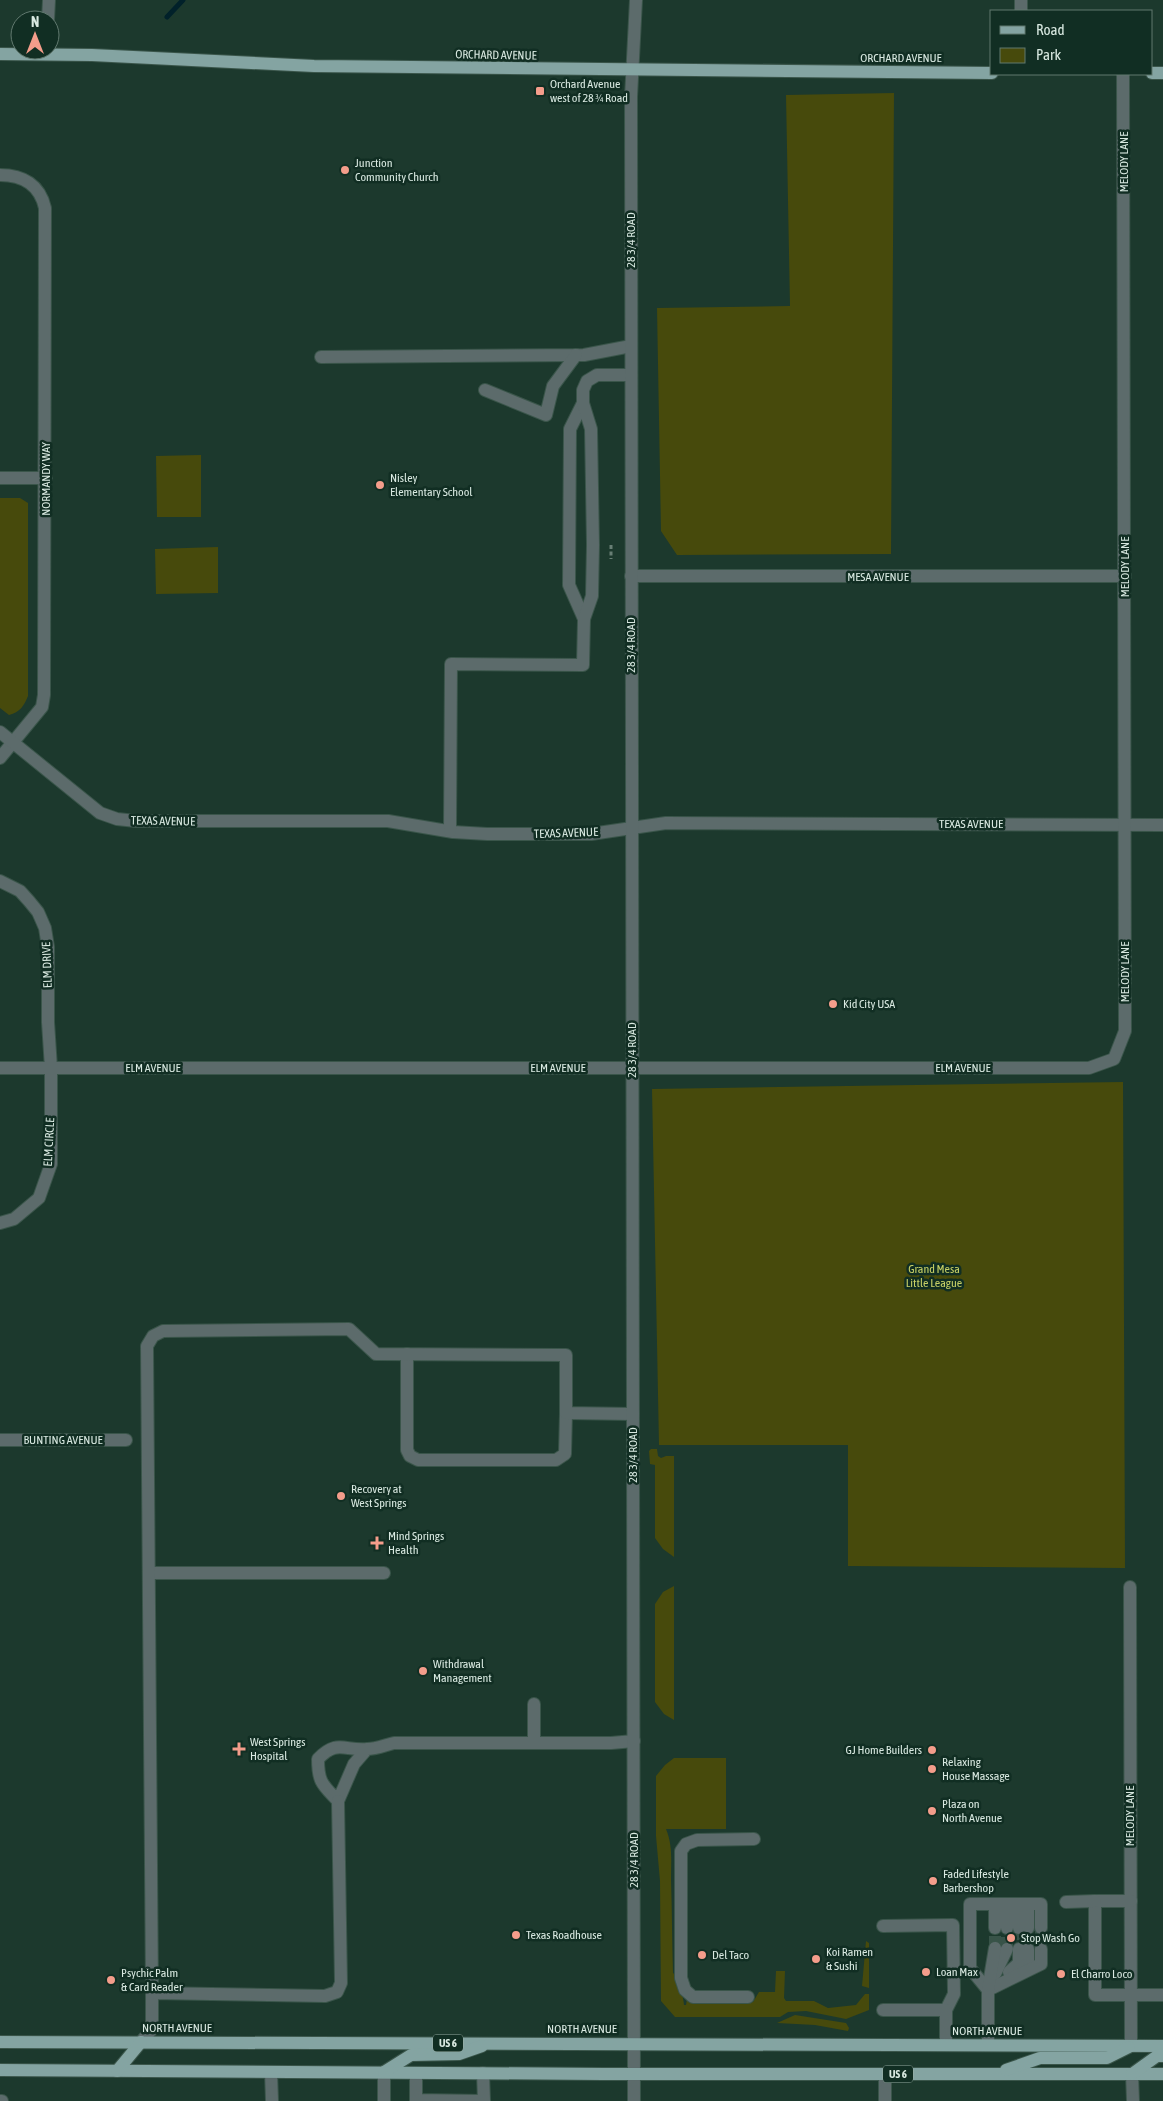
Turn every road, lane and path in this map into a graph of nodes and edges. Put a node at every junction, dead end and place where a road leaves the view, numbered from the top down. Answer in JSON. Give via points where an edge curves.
{"nodes":[{"id":1,"x":636,"y":0,"type":"edge"},
{"id":2,"x":60,"y":53,"type":"edge"},
{"id":3,"x":631,"y":71,"type":"junction"},
{"id":4,"x":990,"y":73,"type":"edge"},
{"id":5,"x":1123,"y":75,"type":"edge"},
{"id":6,"x":0,"y":175,"type":"edge"},
{"id":7,"x":631,"y":346,"type":"junction"},
{"id":8,"x":576,"y":355,"type":"junction"},
{"id":9,"x":321,"y":357,"type":"dead end"},
{"id":10,"x":631,"y":375,"type":"junction"},
{"id":11,"x":485,"y":390,"type":"dead end"},
{"id":12,"x":582,"y":403,"type":"junction"},
{"id":13,"x":0,"y":478,"type":"edge"},
{"id":14,"x":46,"y":478,"type":"junction"},
{"id":15,"x":611,"y":545,"type":"dead end"},
{"id":16,"x":611,"y":559,"type":"dead end"},
{"id":17,"x":631,"y":576,"type":"junction"},
{"id":18,"x":1125,"y":576,"type":"junction"},
{"id":19,"x":584,"y":619,"type":"junction"},
{"id":20,"x":0,"y":732,"type":"edge"},
{"id":21,"x":12,"y":742,"type":"junction"},
{"id":22,"x":0,"y":758,"type":"edge"},
{"id":23,"x":1125,"y":824,"type":"junction"},
{"id":24,"x":1163,"y":824,"type":"edge"},
{"id":25,"x":631,"y":828,"type":"junction"},
{"id":26,"x":450,"y":831,"type":"junction"},
{"id":27,"x":0,"y":881,"type":"edge"},
{"id":28,"x":1114,"y":1059,"type":"joint"},
{"id":29,"x":0,"y":1068,"type":"edge"},
{"id":30,"x":51,"y":1068,"type":"junction"},
{"id":31,"x":632,"y":1068,"type":"junction"},
{"id":32,"x":0,"y":1223,"type":"edge"},
{"id":33,"x":407,"y":1354,"type":"junction"},
{"id":34,"x":566,"y":1413,"type":"junction"},
{"id":35,"x":633,"y":1414,"type":"junction"},
{"id":36,"x":0,"y":1440,"type":"edge"},
{"id":37,"x":126,"y":1440,"type":"dead end"},
{"id":38,"x":149,"y":1573,"type":"junction"},
{"id":39,"x":384,"y":1573,"type":"dead end"},
{"id":40,"x":1130,"y":1587,"type":"dead end"},
{"id":41,"x":534,"y":1704,"type":"dead end"},
{"id":42,"x":634,"y":1741,"type":"junction"},
{"id":43,"x":534,"y":1744,"type":"junction"},
{"id":44,"x":367,"y":1750,"type":"junction"},
{"id":45,"x":338,"y":1801,"type":"junction"},
{"id":46,"x":754,"y":1839,"type":"dead end"},
{"id":47,"x":1131,"y":1901,"type":"junction"},
{"id":48,"x":1066,"y":1902,"type":"dead end"},
{"id":49,"x":1096,"y":1902,"type":"junction"},
{"id":50,"x":1012,"y":1904,"type":"junction"},
{"id":51,"x":883,"y":1926,"type":"dead end"},
{"id":52,"x":1018,"y":1928,"type":"junction"},
{"id":53,"x":1018,"y":1949,"type":"junction"},
{"id":54,"x":988,"y":1990,"type":"junction"},
{"id":55,"x":152,"y":1993,"type":"junction"},
{"id":56,"x":1163,"y":1995,"type":"edge"},
{"id":57,"x":1130,"y":1996,"type":"junction"},
{"id":58,"x":748,"y":1997,"type":"dead end"},
{"id":59,"x":883,"y":2010,"type":"dead end"},
{"id":60,"x":946,"y":2010,"type":"junction"},
{"id":61,"x":0,"y":2042,"type":"edge"},
{"id":62,"x":33,"y":2042,"type":"junction"},
{"id":63,"x":141,"y":2042,"type":"junction"},
{"id":64,"x":491,"y":2043,"type":"junction"},
{"id":65,"x":634,"y":2043,"type":"junction"},
{"id":66,"x":946,"y":2045,"type":"junction"},
{"id":67,"x":988,"y":2045,"type":"junction"},
{"id":68,"x":1131,"y":2046,"type":"junction"},
{"id":69,"x":1163,"y":2046,"type":"edge"},
{"id":70,"x":0,"y":2049,"type":"edge"},
{"id":71,"x":1163,"y":2056,"type":"edge"},
{"id":72,"x":0,"y":2070,"type":"edge"},
{"id":73,"x":117,"y":2071,"type":"junction"},
{"id":74,"x":271,"y":2072,"type":"junction"},
{"id":75,"x":384,"y":2072,"type":"junction"},
{"id":76,"x":416,"y":2072,"type":"junction"},
{"id":77,"x":483,"y":2073,"type":"junction"},
{"id":78,"x":634,"y":2074,"type":"junction"},
{"id":79,"x":885,"y":2074,"type":"junction"},
{"id":80,"x":996,"y":2074,"type":"junction"},
{"id":81,"x":1132,"y":2074,"type":"junction"},
{"id":82,"x":1163,"y":2074,"type":"edge"},
{"id":83,"x":416,"y":2100,"type":"edge"},
{"id":84,"x":272,"y":2101,"type":"edge"},
{"id":85,"x":384,"y":2101,"type":"edge"},
{"id":86,"x":404,"y":2101,"type":"edge"},
{"id":87,"x":634,"y":2101,"type":"edge"},
{"id":88,"x":885,"y":2101,"type":"edge"},
{"id":89,"x":1132,"y":2101,"type":"edge"}],
"edges":[{"from":1,"to":3,"type":"street","name":"28 3/4 ROAD"},
{"from":2,"to":3,"type":"main road","name":"ORCHARD AVENUE","via":[[314,66]]},
{"from":3,"to":4,"type":"main road","name":"ORCHARD AVENUE"},
{"from":3,"to":7,"type":"street","name":"28 3/4 ROAD"},
{"from":5,"to":18,"type":"street","name":"MELODY LANE"},
{"from":6,"to":14,"type":"street","name":"NORMANDY WAY","via":[[17,177],[35,187],[42,196],[46,221]]},
{"from":7,"to":8,"type":"street"},
{"from":7,"to":10,"type":"street","name":"28 3/4 ROAD"},
{"from":8,"to":9,"type":"street"},
{"from":8,"to":11,"type":"street","via":[[553,386],[546,415]]},
{"from":10,"to":12,"type":"street","via":[[597,375],[587,381]]},
{"from":10,"to":17,"type":"street","name":"28 3/4 ROAD"},
{"from":12,"to":19,"type":"street","via":[[591,429],[593,545],[592,596]]},
{"from":12,"to":19,"type":"street","via":[[570,429],[569,586]]},
{"from":13,"to":14,"type":"street"},
{"from":14,"to":21,"type":"street","name":"NORMANDY WAY","via":[[44,695],[42,707]]},
{"from":15,"to":16,"type":"path"},
{"from":17,"to":18,"type":"street","name":"MESA AVENUE"},
{"from":17,"to":25,"type":"street","name":"28 3/4 ROAD"},
{"from":18,"to":23,"type":"street","name":"MELODY LANE"},
{"from":19,"to":26,"type":"street","via":[[583,665],[451,664]]},
{"from":20,"to":21,"type":"street","name":"TEXAS AVENUE"},
{"from":21,"to":22,"type":"street","name":"NORMANDY WAY"},
{"from":21,"to":26,"type":"street","name":"TEXAS AVENUE","via":[[88,805],[117,819],[388,821]]},
{"from":23,"to":24,"type":"street","name":"TEXAS AVENUE"},
{"from":23,"to":25,"type":"street","name":"TEXAS AVENUE","via":[[666,823]]},
{"from":23,"to":28,"type":"street","name":"MELODY LANE","via":[[1125,1031]]},
{"from":25,"to":26,"type":"street","name":"TEXAS AVENUE","via":[[592,834]]},
{"from":25,"to":31,"type":"street","name":"28 3/4 ROAD"},
{"from":27,"to":30,"type":"street","name":"ELM DRIVE","via":[[20,891],[38,912],[45,928]]},
{"from":28,"to":31,"type":"street","name":"ELM AVENUE","via":[[1089,1068]]},
{"from":29,"to":30,"type":"street","name":"ELM AVENUE"},
{"from":30,"to":31,"type":"street","name":"ELM AVENUE"},
{"from":30,"to":32,"type":"street","name":"ELM CIRCLE","via":[[51,1164],[39,1198],[14,1218]]},
{"from":31,"to":35,"type":"street","name":"28 3/4 ROAD"},
{"from":33,"to":34,"type":"street","via":[[566,1355]]},
{"from":33,"to":34,"type":"street","via":[[407,1450],[418,1460],[556,1460],[565,1454]]},
{"from":33,"to":38,"type":"street","via":[[376,1354],[349,1329],[163,1331],[153,1336],[147,1346]]},
{"from":34,"to":35,"type":"street"},
{"from":35,"to":42,"type":"street","name":"28 3/4 ROAD"},
{"from":36,"to":37,"type":"street","name":"BUNTING AVENUE"},
{"from":38,"to":39,"type":"street"},
{"from":38,"to":55,"type":"street"},
{"from":40,"to":47,"type":"street","name":"MELODY LANE"},
{"from":41,"to":43,"type":"street"},
{"from":42,"to":43,"type":"street"},
{"from":42,"to":65,"type":"street","name":"28 3/4 ROAD"},
{"from":43,"to":44,"type":"street","via":[[394,1743]]},
{"from":44,"to":45,"type":"street","via":[[354,1764]]},
{"from":44,"to":45,"type":"street","via":[[339,1747],[328,1750],[318,1759],[322,1786]]},
{"from":45,"to":55,"type":"street","via":[[341,1983],[337,1992],[325,1996]]},
{"from":46,"to":58,"type":"street","via":[[696,1840],[686,1844],[681,1851],[681,1978],[685,1990],[693,1997]]},
{"from":47,"to":49,"type":"street"},
{"from":47,"to":57,"type":"street","name":"MELODY LANE"},
{"from":48,"to":49,"type":"street"},
{"from":49,"to":57,"type":"street","via":[[1095,1995]]},
{"from":50,"to":52,"type":"street"},
{"from":50,"to":52,"type":"street"},
{"from":50,"to":52,"type":"street","via":[[1041,1904]]},
{"from":50,"to":54,"type":"street","via":[[970,1904],[970,1968]]},
{"from":51,"to":60,"type":"street","via":[[953,1926],[954,1994]]},
{"from":53,"to":54,"type":"street"},
{"from":53,"to":54,"type":"street","via":[[1019,1963]]},
{"from":53,"to":54,"type":"street","via":[[1041,1964]]},
{"from":54,"to":67,"type":"street"},
{"from":55,"to":63,"type":"street","via":[[152,2029]]},
{"from":56,"to":57,"type":"street"},
{"from":57,"to":68,"type":"street","name":"MELODY LANE"},
{"from":59,"to":60,"type":"street"},
{"from":60,"to":66,"type":"street"},
{"from":61,"to":62,"type":"main road","name":"NORTH AVENUE","number":"US 6"},
{"from":62,"to":63,"type":"main road","name":"NORTH AVENUE","number":"US 6"},
{"from":62,"to":70,"type":"main road"},
{"from":63,"to":64,"type":"main road","name":"NORTH AVENUE","number":"US 6"},
{"from":63,"to":73,"type":"main road"},
{"from":64,"to":65,"type":"main road","name":"NORTH AVENUE","number":"US 6"},
{"from":64,"to":75,"type":"main road","via":[[458,2054],[411,2054]]},
{"from":65,"to":66,"type":"main road","name":"NORTH AVENUE","number":"US 6"},
{"from":65,"to":78,"type":"street","name":"28 3/4 ROAD"},
{"from":66,"to":67,"type":"main road","name":"NORTH AVENUE","number":"US 6"},
{"from":67,"to":68,"type":"main road","name":"NORTH AVENUE","number":"US 6"},
{"from":68,"to":69,"type":"main road","name":"NORTH AVENUE","number":"US 6"},
{"from":68,"to":80,"type":"main road","via":[[1107,2058],[1040,2058]]},
{"from":71,"to":81,"type":"main road","via":[[1156,2056]]},
{"from":72,"to":73,"type":"main road","number":"US 6"},
{"from":73,"to":74,"type":"main road","number":"US 6"},
{"from":74,"to":75,"type":"main road","number":"US 6"},
{"from":74,"to":84,"type":"street"},
{"from":75,"to":76,"type":"main road","number":"US 6"},
{"from":75,"to":85,"type":"street"},
{"from":76,"to":77,"type":"main road","number":"US 6"},
{"from":76,"to":83,"type":"street"},
{"from":77,"to":78,"type":"main road","number":"US 6"},
{"from":77,"to":83,"type":"street","via":[[484,2101]]},
{"from":78,"to":79,"type":"main road","number":"US 6"},
{"from":78,"to":87,"type":"street","name":"28 3/4 ROAD"},
{"from":79,"to":80,"type":"main road","number":"US 6"},
{"from":79,"to":88,"type":"street"},
{"from":80,"to":81,"type":"main road","number":"US 6"},
{"from":81,"to":82,"type":"main road","number":"US 6"},
{"from":81,"to":89,"type":"street"},
{"from":83,"to":86,"type":"street"}]}
